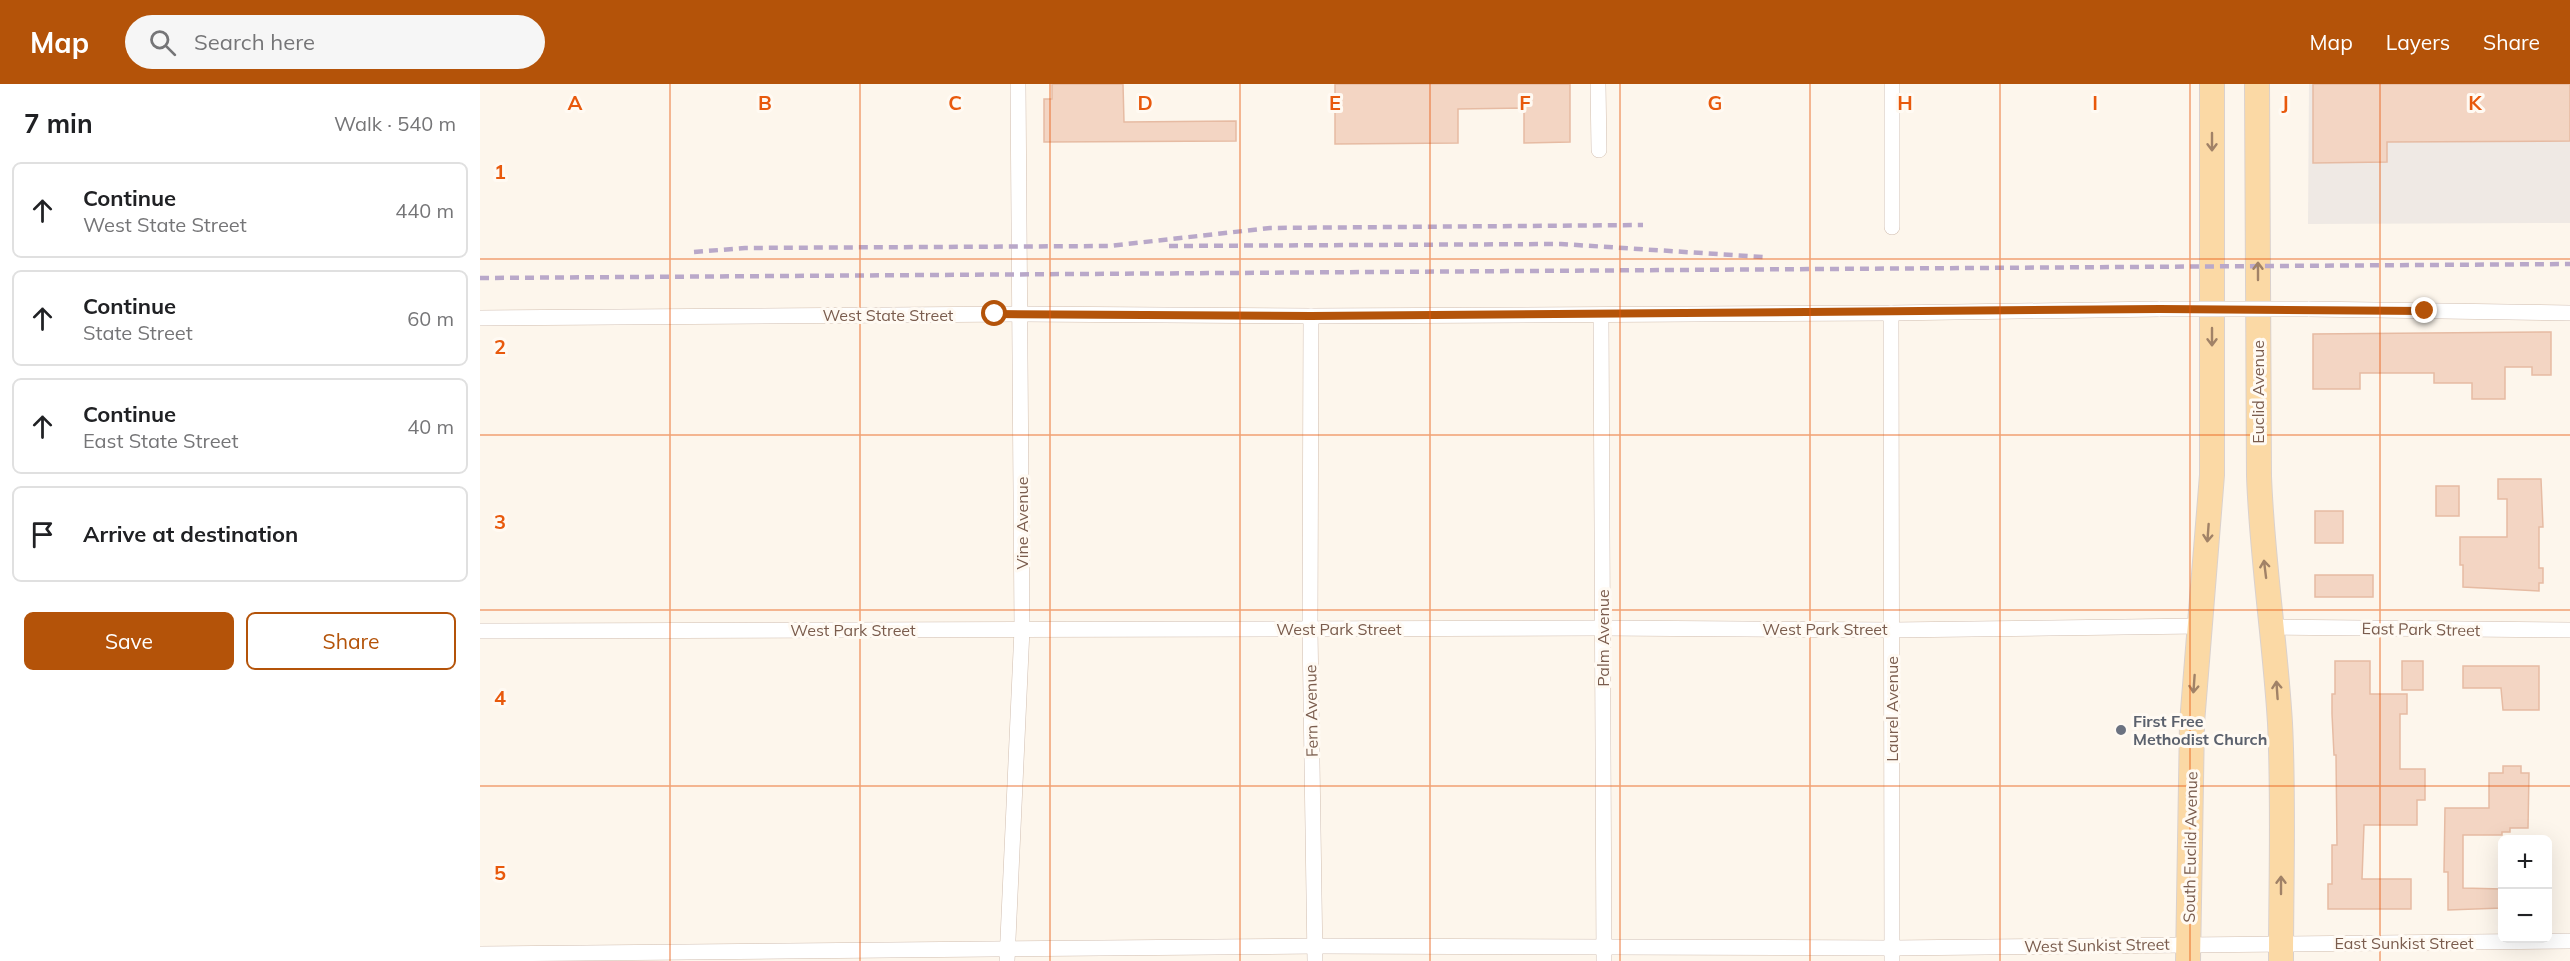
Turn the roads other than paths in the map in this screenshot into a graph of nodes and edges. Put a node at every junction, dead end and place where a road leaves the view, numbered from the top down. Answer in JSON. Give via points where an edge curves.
{"nodes":[{"id":1,"x":1018,"y":84,"type":"edge"},
{"id":2,"x":1598,"y":84,"type":"edge"},
{"id":3,"x":1892,"y":84,"type":"edge"},
{"id":4,"x":2212,"y":84,"type":"edge"},
{"id":5,"x":2257,"y":84,"type":"edge"},
{"id":6,"x":1599,"y":150,"type":"dead end"},
{"id":7,"x":1892,"y":227,"type":"dead end"},
{"id":8,"x":1891,"y":313,"type":"junction"},
{"id":9,"x":2570,"y":313,"type":"edge"},
{"id":10,"x":1021,"y":314,"type":"junction"},
{"id":11,"x":1601,"y":315,"type":"junction"},
{"id":12,"x":1311,"y":316,"type":"junction"},
{"id":13,"x":480,"y":318,"type":"edge"},
{"id":14,"x":2198,"y":626,"type":"junction"},
{"id":15,"x":2272,"y":627,"type":"junction"},
{"id":16,"x":1603,"y":628,"type":"junction"},
{"id":17,"x":1022,"y":629,"type":"junction"},
{"id":18,"x":1310,"y":630,"type":"junction"},
{"id":19,"x":1892,"y":630,"type":"junction"},
{"id":20,"x":2570,"y":630,"type":"edge"},
{"id":21,"x":480,"y":631,"type":"edge"},
{"id":22,"x":2570,"y":941,"type":"edge"},
{"id":23,"x":2238,"y":943,"type":"joint"},
{"id":24,"x":2188,"y":952,"type":"edge"},
{"id":25,"x":2281,"y":952,"type":"edge"},
{"id":26,"x":480,"y":954,"type":"edge"},
{"id":27,"x":1315,"y":954,"type":"edge"},
{"id":28,"x":1007,"y":955,"type":"edge"},
{"id":29,"x":1604,"y":955,"type":"edge"},
{"id":30,"x":1892,"y":955,"type":"edge"}],
"edges":[{"from":1,"to":10,"type":"street","name":"Vine Avenue"},
{"from":2,"to":6,"type":"street"},
{"from":3,"to":7,"type":"street"},
{"from":4,"to":14,"type":"main road","one_way":true,"via":[[2212,475]]},
{"from":15,"to":5,"type":"main road","name":"Euclid Avenue","one_way":true,"via":[[2261,536],[2259,476]]},
{"from":8,"to":9,"type":"street","name":"West State Street","bridge":true,"via":[[2308,309]]},
{"from":8,"to":11,"type":"street","name":"West State Street"},
{"from":8,"to":19,"type":"street","name":"Laurel Avenue"},
{"from":10,"to":12,"type":"street","name":"West State Street"},
{"from":10,"to":13,"type":"street","name":"West State Street"},
{"from":10,"to":17,"type":"street","name":"Vine Avenue"},
{"from":11,"to":12,"type":"street","name":"West State Street"},
{"from":11,"to":16,"type":"street","name":"Palm Avenue"},
{"from":12,"to":18,"type":"street","name":"Fern Avenue"},
{"from":14,"to":19,"type":"street","name":"West Park Street"},
{"from":14,"to":24,"type":"main road","name":"South Euclid Avenue","one_way":true,"via":[[2192,723]]},
{"from":15,"to":20,"type":"street","name":"East Park Street"},
{"from":25,"to":15,"type":"main road","one_way":true,"via":[[2280,725]]},
{"from":16,"to":18,"type":"street","name":"West Park Street"},
{"from":16,"to":19,"type":"street","name":"West Park Street"},
{"from":16,"to":29,"type":"street","name":"Palm Avenue"},
{"from":17,"to":18,"type":"street","name":"West Park Street"},
{"from":17,"to":21,"type":"street","name":"West Park Street"},
{"from":17,"to":28,"type":"street","name":"Vine Avenue"},
{"from":18,"to":27,"type":"street","name":"Fern Avenue"},
{"from":19,"to":30,"type":"street","name":"Laurel Avenue"},
{"from":22,"to":25,"type":"street","name":"East Sunkist Street"},
{"from":23,"to":24,"type":"street","name":"West Sunkist Street"},
{"from":23,"to":25,"type":"street","name":"East Sunkist Street"},
{"from":24,"to":30,"type":"street","name":"West Sunkist Street"},
{"from":26,"to":28,"type":"street","name":"West Sunkist Street"},
{"from":27,"to":28,"type":"street","name":"West Sunkist Street"},
{"from":27,"to":29,"type":"street","name":"West Sunkist Street"},
{"from":29,"to":30,"type":"street","name":"West Sunkist Street"}]}
